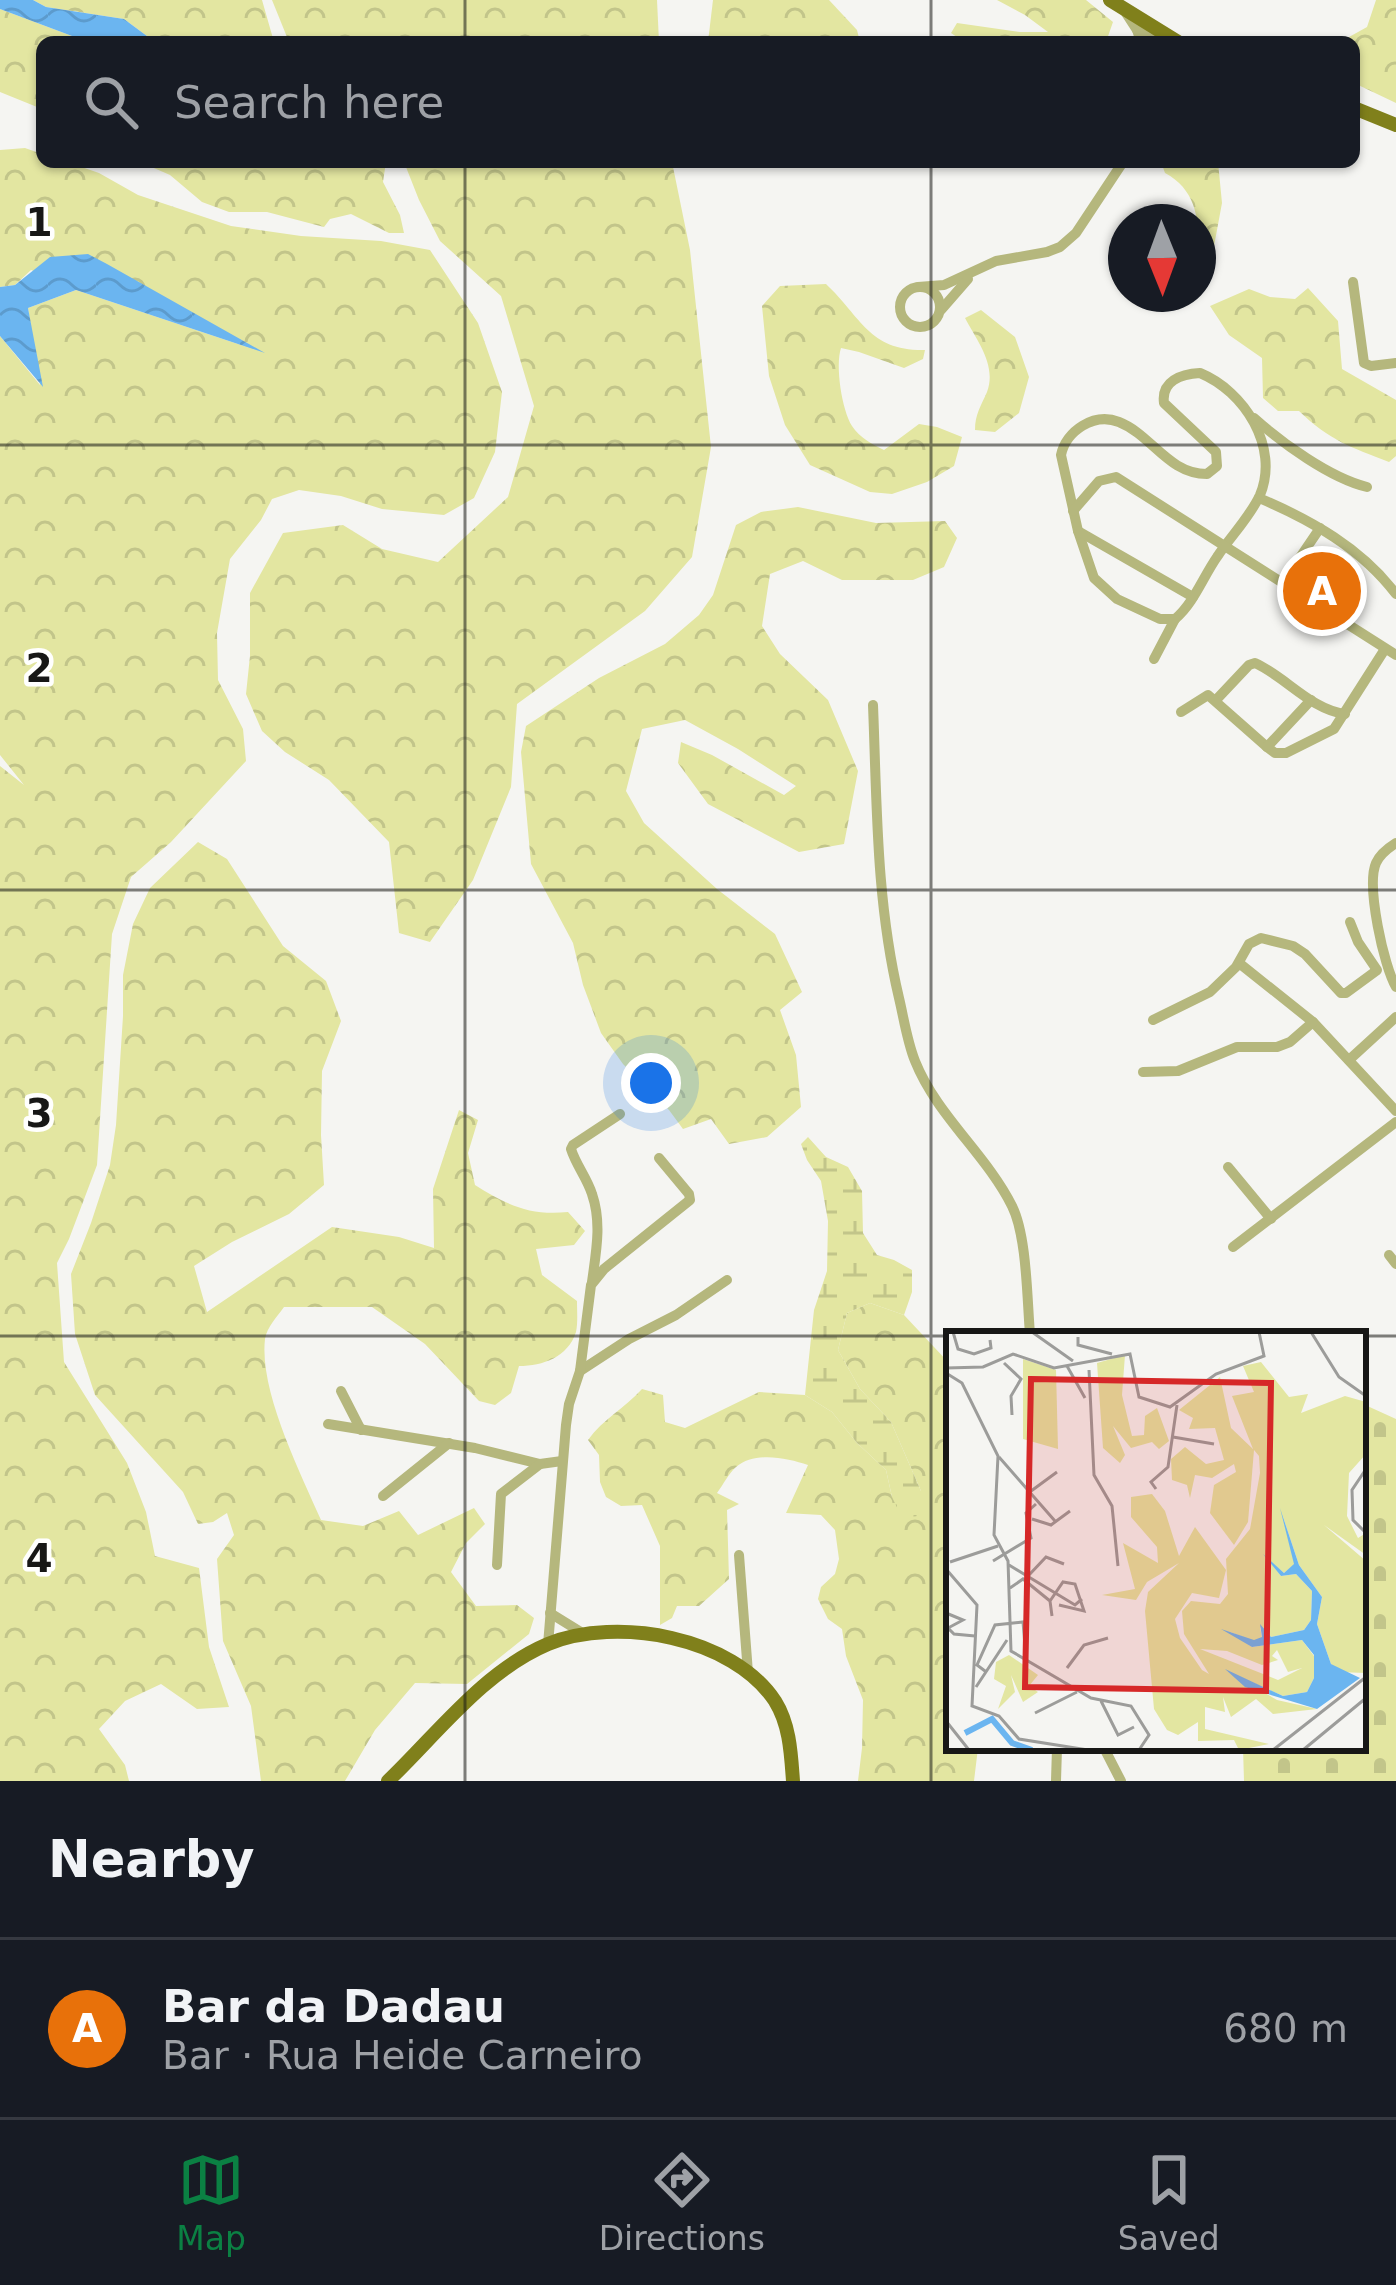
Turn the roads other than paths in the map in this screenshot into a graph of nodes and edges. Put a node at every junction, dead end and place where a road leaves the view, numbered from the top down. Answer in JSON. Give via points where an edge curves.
{"nodes":[{"id":1,"x":1116,"y":3,"type":"edge"},
{"id":2,"x":1139,"y":36,"type":"edge"},
{"id":3,"x":1168,"y":36,"type":"edge"},
{"id":4,"x":1360,"y":110,"type":"edge"},
{"id":5,"x":1396,"y":125,"type":"edge"},
{"id":6,"x":1119,"y":168,"type":"edge"},
{"id":7,"x":980,"y":270,"type":"junction"},
{"id":8,"x":1353,"y":282,"type":"dead end"},
{"id":9,"x":919,"y":287,"type":"junction"},
{"id":10,"x":939,"y":314,"type":"junction"},
{"id":11,"x":1396,"y":363,"type":"edge"},
{"id":12,"x":1247,"y":412,"type":"junction"},
{"id":13,"x":1367,"y":487,"type":"dead end"},
{"id":14,"x":1259,"y":498,"type":"junction"},
{"id":15,"x":1073,"y":511,"type":"junction"},
{"id":16,"x":1321,"y":528,"type":"junction"},
{"id":17,"x":1078,"y":531,"type":"junction"},
{"id":18,"x":1224,"y":546,"type":"junction"},
{"id":19,"x":1283,"y":581,"type":"junction"},
{"id":20,"x":1396,"y":594,"type":"edge"},
{"id":21,"x":1192,"y":597,"type":"junction"},
{"id":22,"x":1175,"y":619,"type":"junction"},
{"id":23,"x":1391,"y":652,"type":"edge"},
{"id":24,"x":1154,"y":659,"type":"dead end"},
{"id":25,"x":1216,"y":700,"type":"junction"},
{"id":26,"x":1311,"y":700,"type":"junction"},
{"id":27,"x":873,"y":705,"type":"dead end"},
{"id":28,"x":1181,"y":712,"type":"dead end"},
{"id":29,"x":1345,"y":713,"type":"junction"},
{"id":30,"x":1267,"y":748,"type":"junction"},
{"id":31,"x":1396,"y":843,"type":"edge"},
{"id":32,"x":1350,"y":922,"type":"dead end"},
{"id":33,"x":1239,"y":963,"type":"junction"},
{"id":34,"x":1390,"y":976,"type":"edge"},
{"id":35,"x":1396,"y":1017,"type":"edge"},
{"id":36,"x":1153,"y":1021,"type":"dead end"},
{"id":37,"x":1312,"y":1022,"type":"junction"},
{"id":38,"x":1349,"y":1060,"type":"junction"},
{"id":39,"x":1143,"y":1072,"type":"dead end"},
{"id":40,"x":1396,"y":1111,"type":"edge"},
{"id":41,"x":620,"y":1114,"type":"dead end"},
{"id":42,"x":1396,"y":1122,"type":"edge"},
{"id":43,"x":659,"y":1158,"type":"dead end"},
{"id":44,"x":1228,"y":1167,"type":"dead end"},
{"id":45,"x":1271,"y":1219,"type":"junction"},
{"id":46,"x":1233,"y":1247,"type":"dead end"},
{"id":47,"x":727,"y":1280,"type":"dead end"},
{"id":48,"x":591,"y":1285,"type":"junction"},
{"id":49,"x":1030,"y":1331,"type":"edge"},
{"id":50,"x":580,"y":1371,"type":"junction"},
{"id":51,"x":341,"y":1391,"type":"dead end"},
{"id":52,"x":328,"y":1424,"type":"dead end"},
{"id":53,"x":361,"y":1430,"type":"junction"},
{"id":54,"x":449,"y":1443,"type":"junction"},
{"id":55,"x":562,"y":1461,"type":"junction"},
{"id":56,"x":540,"y":1464,"type":"junction"},
{"id":57,"x":383,"y":1496,"type":"dead end"},
{"id":58,"x":740,"y":1555,"type":"dead end"},
{"id":59,"x":496,"y":1565,"type":"dead end"},
{"id":60,"x":550,"y":1613,"type":"junction"},
{"id":61,"x":586,"y":1635,"type":"junction"},
{"id":62,"x":548,"y":1645,"type":"junction"},
{"id":63,"x":748,"y":1673,"type":"junction"},
{"id":64,"x":1057,"y":1751,"type":"edge"},
{"id":65,"x":1106,"y":1751,"type":"edge"},
{"id":66,"x":388,"y":1781,"type":"edge"},
{"id":67,"x":794,"y":1781,"type":"edge"},
{"id":68,"x":1056,"y":1781,"type":"edge"},
{"id":69,"x":1121,"y":1781,"type":"edge"}],
"edges":[{"from":1,"to":2,"type":"street"},
{"from":1,"to":3,"type":"main road"},
{"from":4,"to":5,"type":"main road"},
{"from":6,"to":7,"type":"street","via":[[1060,247]]},
{"from":7,"to":9,"type":"street"},
{"from":7,"to":10,"type":"street"},
{"from":8,"to":11,"type":"street","via":[[1364,363]]},
{"from":9,"to":10,"type":"street","via":[[937,296]]},
{"from":9,"to":10,"type":"street","via":[[902,298],[902,317],[918,327]]},
{"from":12,"to":13,"type":"street","via":[[1342,479]]},
{"from":12,"to":14,"type":"street","via":[[1265,452]]},
{"from":12,"to":15,"type":"street","via":[[1230,388],[1200,373],[1168,384],[1164,404],[1216,452],[1216,466],[1201,475],[1118,421],[1084,424],[1060,455]]},
{"from":14,"to":16,"type":"street"},
{"from":14,"to":18,"type":"street"},
{"from":15,"to":17,"type":"street"},
{"from":15,"to":18,"type":"street","via":[[1099,481],[1115,477]]},
{"from":16,"to":19,"type":"street"},
{"from":16,"to":20,"type":"street"},
{"from":17,"to":21,"type":"street"},
{"from":17,"to":22,"type":"street","via":[[1102,586],[1160,619]]},
{"from":18,"to":19,"type":"street"},
{"from":18,"to":21,"type":"street"},
{"from":19,"to":23,"type":"street"},
{"from":21,"to":22,"type":"street"},
{"from":22,"to":24,"type":"street"},
{"from":23,"to":29,"type":"street"},
{"from":25,"to":26,"type":"street","via":[[1249,665],[1260,664]]},
{"from":25,"to":28,"type":"street","via":[[1206,694]]},
{"from":25,"to":30,"type":"street"},
{"from":26,"to":29,"type":"street"},
{"from":26,"to":30,"type":"street"},
{"from":27,"to":49,"type":"street","via":[[886,945],[913,1057],[1013,1208]]},
{"from":29,"to":30,"type":"street","via":[[1334,729],[1286,753]]},
{"from":31,"to":34,"type":"street","via":[[1373,872]]},
{"from":32,"to":34,"type":"street"},
{"from":33,"to":34,"type":"street","via":[[1261,938],[1305,954],[1339,992]]},
{"from":33,"to":36,"type":"street","via":[[1202,998]]},
{"from":33,"to":37,"type":"street"},
{"from":35,"to":38,"type":"street"},
{"from":37,"to":38,"type":"street"},
{"from":37,"to":39,"type":"street","via":[[1277,1047],[1237,1047],[1178,1070]]},
{"from":38,"to":40,"type":"street"},
{"from":41,"to":48,"type":"street","via":[[571,1149],[597,1212]]},
{"from":42,"to":45,"type":"street"},
{"from":43,"to":48,"type":"street","via":[[690,1200]]},
{"from":44,"to":45,"type":"street"},
{"from":45,"to":46,"type":"street"},
{"from":47,"to":50,"type":"street"},
{"from":48,"to":50,"type":"street"},
{"from":50,"to":55,"type":"street"},
{"from":51,"to":53,"type":"street"},
{"from":52,"to":53,"type":"street"},
{"from":53,"to":54,"type":"street"},
{"from":54,"to":56,"type":"street"},
{"from":54,"to":57,"type":"street"},
{"from":55,"to":56,"type":"street"},
{"from":55,"to":60,"type":"street"},
{"from":56,"to":59,"type":"street","via":[[501,1494]]},
{"from":58,"to":63,"type":"street"},
{"from":60,"to":61,"type":"street"},
{"from":60,"to":62,"type":"street"},
{"from":61,"to":62,"type":"main road"},
{"from":61,"to":63,"type":"main road","via":[[680,1639]]},
{"from":62,"to":66,"type":"main road","via":[[486,1685]]},
{"from":63,"to":67,"type":"main road","via":[[783,1717]]},
{"from":64,"to":68,"type":"street"},
{"from":65,"to":69,"type":"street"}]}
